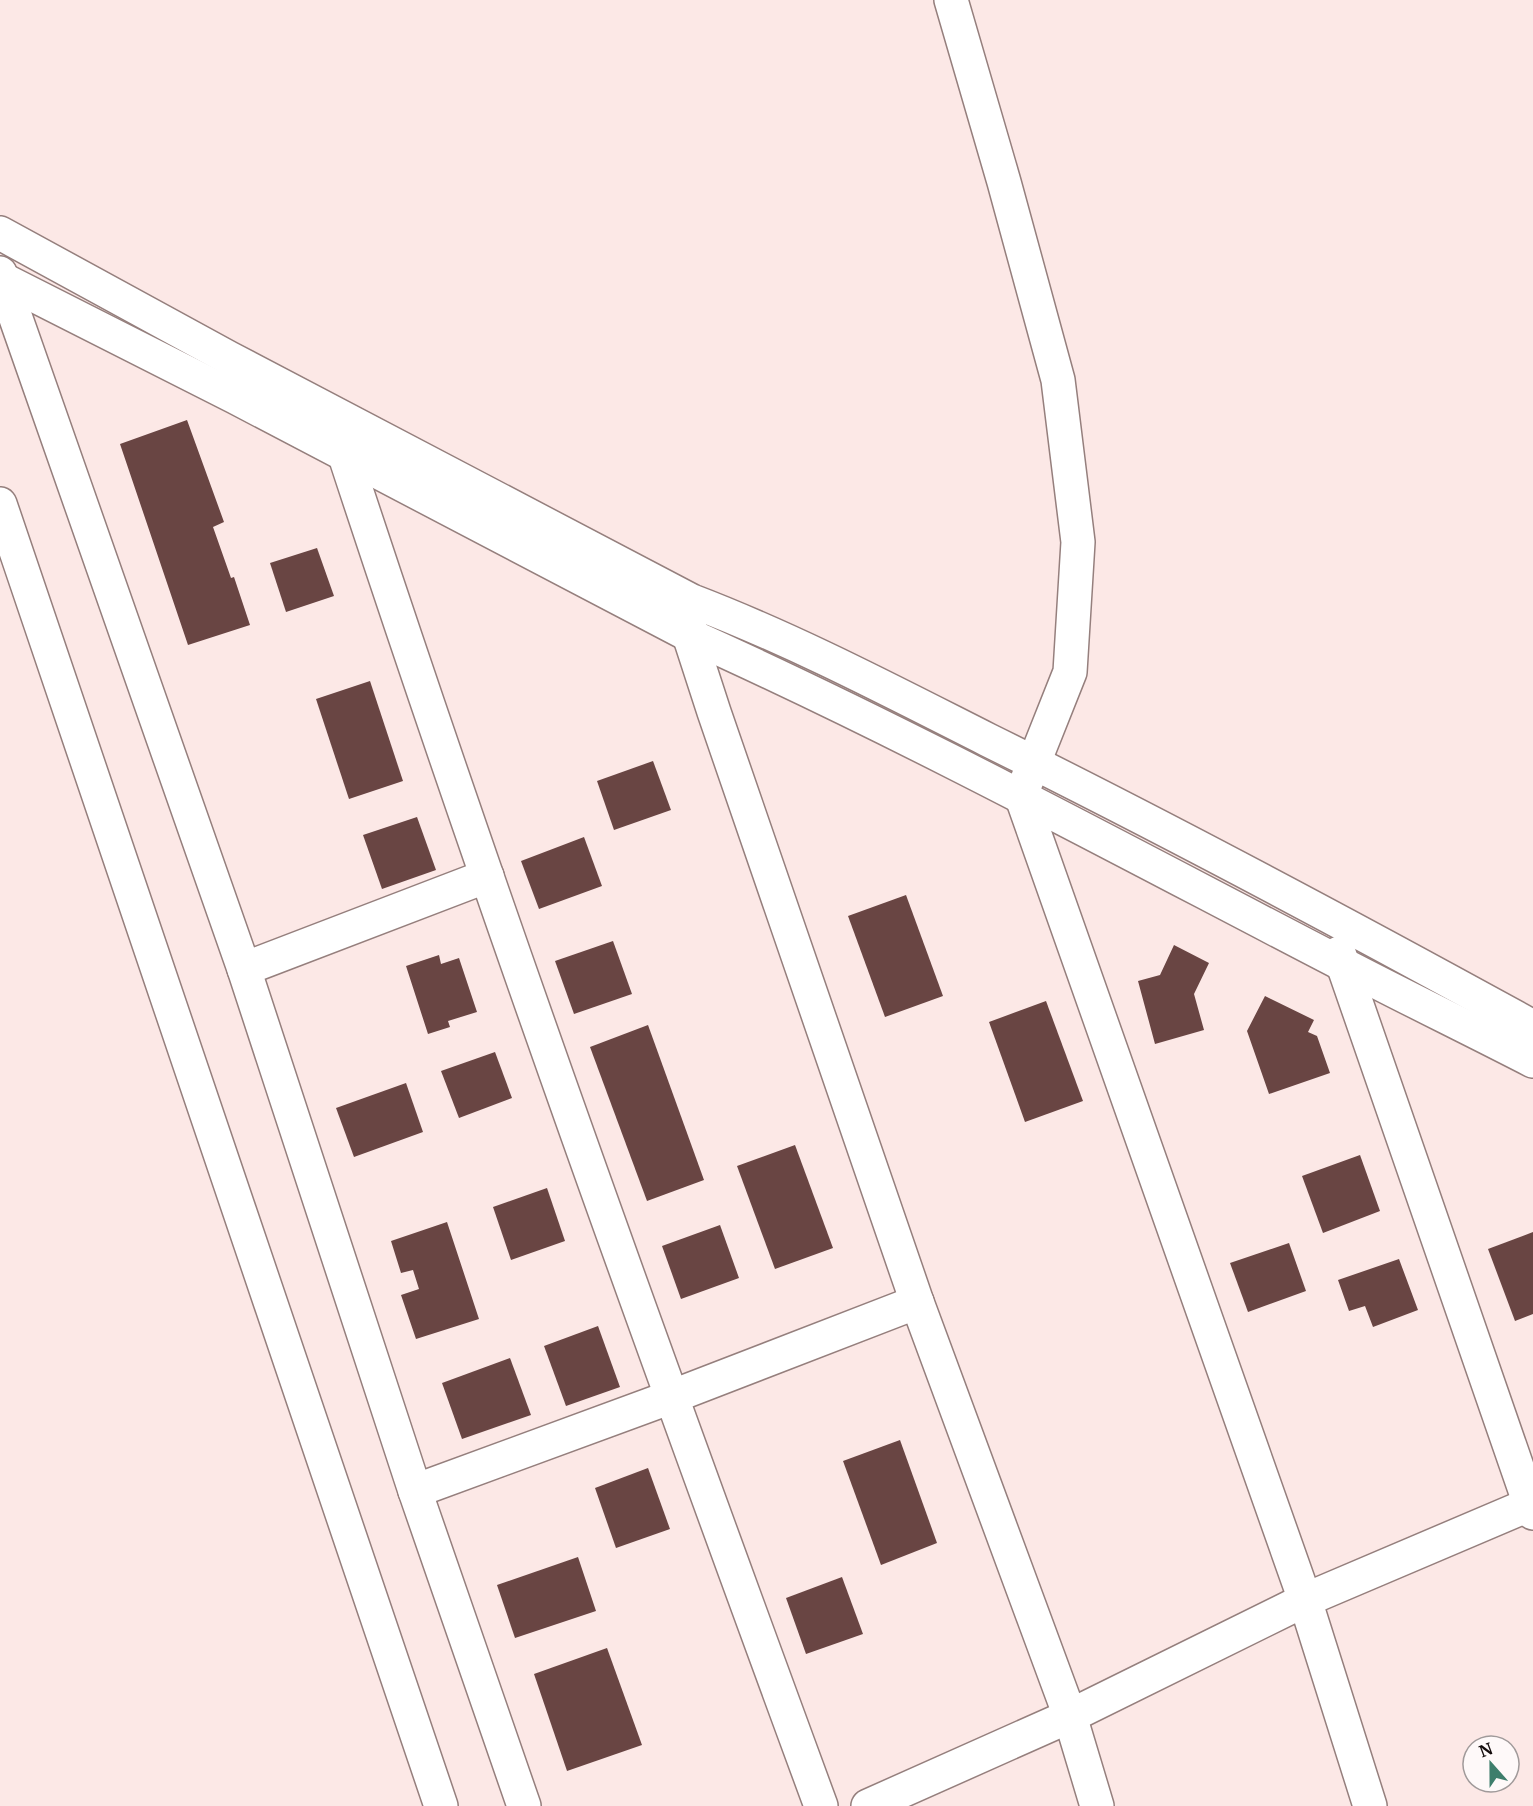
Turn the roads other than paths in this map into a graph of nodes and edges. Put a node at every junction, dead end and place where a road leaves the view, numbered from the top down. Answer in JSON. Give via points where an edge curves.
{"nodes":[{"id":1,"x":951,"y":0,"type":"edge"},
{"id":2,"x":0,"y":233,"type":"edge"},
{"id":3,"x":1,"y":276,"type":"edge"},
{"id":4,"x":348,"y":439,"type":"junction"},
{"id":5,"x":0,"y":504,"type":"edge"},
{"id":6,"x":692,"y":600,"type":"junction"},
{"id":7,"x":689,"y":634,"type":"junction"},
{"id":8,"x":1035,"y":763,"type":"junction"},
{"id":9,"x":1021,"y":795,"type":"junction"},
{"id":10,"x":487,"y":876,"type":"junction"},
{"id":11,"x":1326,"y":912,"type":"junction"},
{"id":12,"x":1343,"y":965,"type":"junction"},
{"id":13,"x":244,"y":969,"type":"junction"},
{"id":14,"x":1533,"y":1027,"type":"edge"},
{"id":15,"x":1533,"y":1060,"type":"edge"},
{"id":16,"x":917,"y":1302,"type":"junction"},
{"id":17,"x":671,"y":1397,"type":"junction"},
{"id":18,"x":415,"y":1491,"type":"junction"},
{"id":19,"x":1532,"y":1507,"type":"edge"},
{"id":20,"x":1305,"y":1600,"type":"junction"},
{"id":21,"x":1070,"y":1716,"type":"junction"},
{"id":22,"x":441,"y":1806,"type":"edge"},
{"id":23,"x":524,"y":1806,"type":"edge"},
{"id":24,"x":821,"y":1806,"type":"edge"},
{"id":25,"x":868,"y":1806,"type":"edge"},
{"id":26,"x":1097,"y":1806,"type":"edge"},
{"id":27,"x":1370,"y":1806,"type":"edge"}],
"edges":[{"from":1,"to":8,"type":"street","via":[[1058,380],[1077,542],[1070,672]]},
{"from":2,"to":4,"type":"street"},
{"from":3,"to":4,"type":"street"},
{"from":3,"to":13,"type":"street"},
{"from":4,"to":6,"type":"street"},
{"from":4,"to":7,"type":"street"},
{"from":4,"to":10,"type":"street"},
{"from":5,"to":22,"type":"street"},
{"from":6,"to":7,"type":"street"},
{"from":6,"to":8,"type":"street","via":[[817,654]]},
{"from":7,"to":9,"type":"street"},
{"from":7,"to":16,"type":"street"},
{"from":8,"to":9,"type":"street"},
{"from":8,"to":11,"type":"street"},
{"from":9,"to":12,"type":"street"},
{"from":9,"to":20,"type":"street"},
{"from":10,"to":13,"type":"street"},
{"from":10,"to":17,"type":"street"},
{"from":11,"to":12,"type":"street"},
{"from":11,"to":14,"type":"street"},
{"from":12,"to":15,"type":"street"},
{"from":12,"to":19,"type":"street"},
{"from":13,"to":18,"type":"street"},
{"from":16,"to":17,"type":"street"},
{"from":16,"to":21,"type":"street"},
{"from":17,"to":18,"type":"street"},
{"from":17,"to":24,"type":"street"},
{"from":18,"to":23,"type":"street"},
{"from":19,"to":20,"type":"street"},
{"from":20,"to":21,"type":"street"},
{"from":20,"to":27,"type":"street"},
{"from":21,"to":25,"type":"street"},
{"from":21,"to":26,"type":"street"}]}
